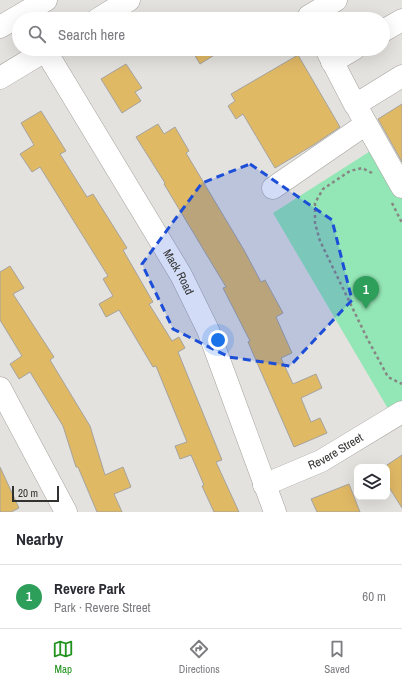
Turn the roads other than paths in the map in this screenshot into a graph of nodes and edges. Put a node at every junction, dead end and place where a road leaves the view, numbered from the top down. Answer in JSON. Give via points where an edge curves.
{"nodes":[{"id":1,"x":129,"y":0,"type":"edge"},
{"id":2,"x":336,"y":0,"type":"edge"},
{"id":3,"x":39,"y":2,"type":"edge"},
{"id":4,"x":23,"y":12,"type":"edge"},
{"id":5,"x":109,"y":12,"type":"edge"},
{"id":6,"x":306,"y":12,"type":"edge"},
{"id":7,"x":12,"y":19,"type":"edge"},
{"id":8,"x":402,"y":20,"type":"edge"},
{"id":9,"x":0,"y":27,"type":"edge"},
{"id":10,"x":390,"y":27,"type":"edge"},
{"id":11,"x":36,"y":56,"type":"edge"},
{"id":12,"x":50,"y":56,"type":"edge"},
{"id":13,"x":330,"y":56,"type":"edge"},
{"id":14,"x":402,"y":76,"type":"edge"},
{"id":15,"x":0,"y":78,"type":"edge"},
{"id":16,"x":355,"y":105,"type":"junction"},
{"id":17,"x":366,"y":124,"type":"junction"},
{"id":18,"x":273,"y":188,"type":"dead end"},
{"id":19,"x":397,"y":194,"type":"edge"},
{"id":20,"x":0,"y":388,"type":"edge"},
{"id":21,"x":402,"y":412,"type":"edge"},
{"id":22,"x":264,"y":485,"type":"junction"},
{"id":23,"x":66,"y":512,"type":"edge"},
{"id":24,"x":275,"y":512,"type":"edge"}],
"edges":[{"from":1,"to":5,"type":"street"},
{"from":2,"to":6,"type":"street"},
{"from":3,"to":4,"type":"street"},
{"from":7,"to":9,"type":"street"},
{"from":8,"to":10,"type":"street"},
{"from":11,"to":15,"type":"street"},
{"from":12,"to":22,"type":"street","name":"Mack Road","via":[[181,275],[208,330]]},
{"from":13,"to":16,"type":"street"},
{"from":14,"to":16,"type":"street"},
{"from":16,"to":17,"type":"street"},
{"from":17,"to":18,"type":"street"},
{"from":17,"to":19,"type":"street"},
{"from":20,"to":23,"type":"street"},
{"from":21,"to":22,"type":"street","name":"Revere Street","via":[[321,461]]},
{"from":22,"to":24,"type":"street","name":"Mack Road"}]}
